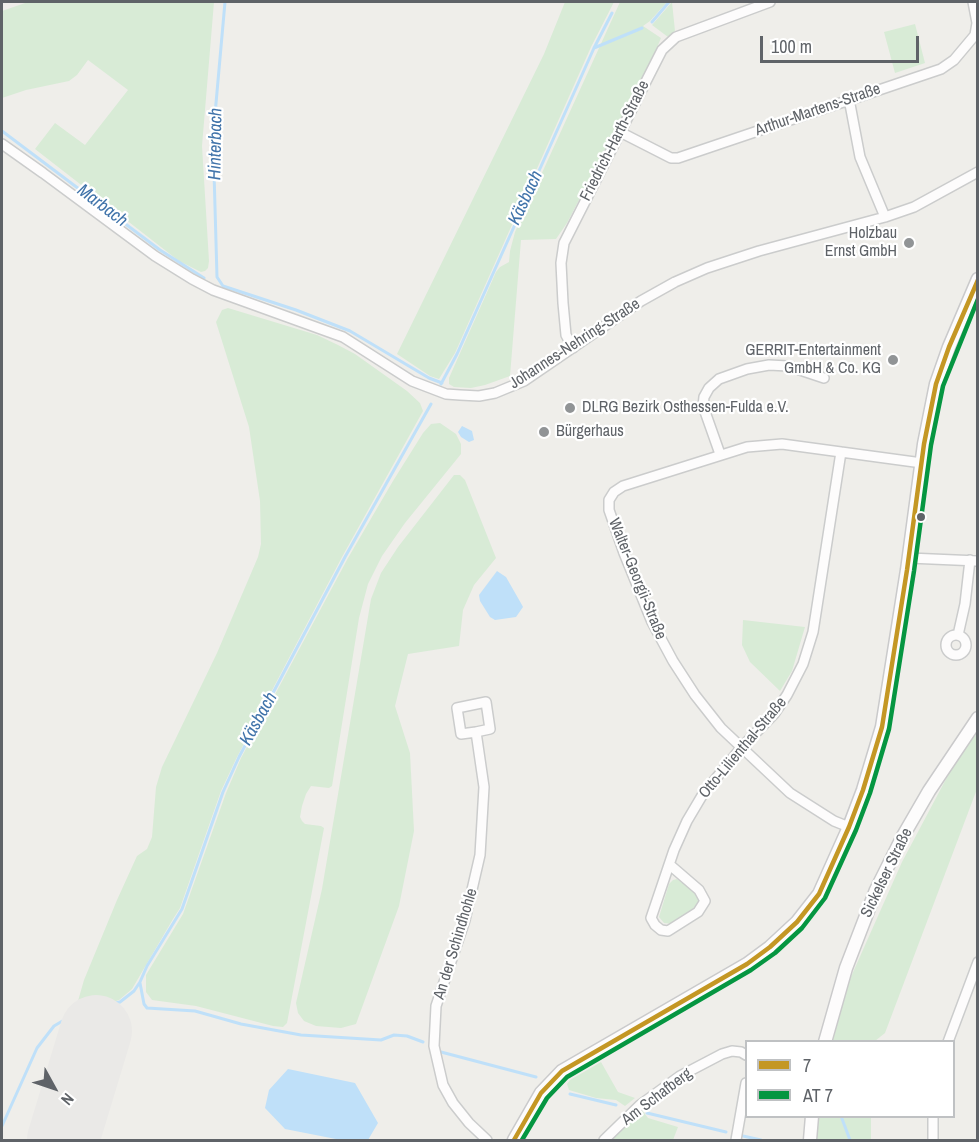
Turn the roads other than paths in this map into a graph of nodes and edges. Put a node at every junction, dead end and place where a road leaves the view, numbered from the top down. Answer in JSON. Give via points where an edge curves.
{"nodes":[{"id":1,"x":770,"y":2,"type":"edge"},
{"id":2,"x":973,"y":2,"type":"edge"},
{"id":3,"x":849,"y":99,"type":"junction"},
{"id":4,"x":620,"y":132,"type":"junction"},
{"id":5,"x":2,"y":144,"type":"edge"},
{"id":6,"x":978,"y":172,"type":"edge"},
{"id":7,"x":885,"y":218,"type":"junction"},
{"id":8,"x":978,"y":279,"type":"edge"},
{"id":9,"x":573,"y":348,"type":"junction"},
{"id":10,"x":824,"y":378,"type":"dead end"},
{"id":11,"x":841,"y":452,"type":"junction"},
{"id":12,"x":720,"y":454,"type":"junction"},
{"id":13,"x":922,"y":463,"type":"junction"},
{"id":14,"x":909,"y":558,"type":"junction"},
{"id":15,"x":974,"y":561,"type":"edge"},
{"id":16,"x":958,"y":635,"type":"dead end"},
{"id":17,"x":978,"y":718,"type":"edge"},
{"id":18,"x":476,"y":732,"type":"dead end"},
{"id":19,"x":741,"y":748,"type":"junction"},
{"id":20,"x":849,"y":827,"type":"junction"},
{"id":21,"x":670,"y":865,"type":"junction"},
{"id":22,"x":978,"y":962,"type":"edge"},
{"id":23,"x":825,"y":1040,"type":"edge"},
{"id":24,"x":948,"y":1040,"type":"edge"},
{"id":25,"x":745,"y":1054,"type":"edge"},
{"id":26,"x":745,"y":1093,"type":"edge"},
{"id":27,"x":812,"y":1118,"type":"edge"},
{"id":28,"x":933,"y":1118,"type":"edge"},
{"id":29,"x":487,"y":1140,"type":"edge"},
{"id":30,"x":514,"y":1140,"type":"edge"},
{"id":31,"x":604,"y":1140,"type":"edge"},
{"id":32,"x":736,"y":1140,"type":"edge"},
{"id":33,"x":810,"y":1140,"type":"edge"},
{"id":34,"x":933,"y":1140,"type":"edge"}],
"edges":[{"from":1,"to":4,"type":"street","name":"Friedrich-Harth-Straße","via":[[670,41]]},
{"from":2,"to":3,"type":"street","name":"Arthur-Martens-Straße","via":[[975,35],[954,60],[941,69]]},
{"from":3,"to":4,"type":"street","name":"Arthur-Martens-Straße","via":[[678,158],[670,158]]},
{"from":3,"to":7,"type":"street","via":[[860,157]]},
{"from":4,"to":9,"type":"street","name":"Friedrich-Harth-Straße","via":[[562,252],[566,335]]},
{"from":5,"to":9,"type":"street","name":"Johannes-Nehring-Straße","via":[[192,279],[343,337],[428,388],[460,395],[495,393],[524,381]]},
{"from":6,"to":7,"type":"street","name":"Johannes-Nehring-Straße"},
{"from":7,"to":9,"type":"street","name":"Johannes-Nehring-Straße","via":[[707,268],[641,301]]},
{"from":8,"to":13,"type":"street","via":[[936,384]]},
{"from":10,"to":12,"type":"street","via":[[788,366],[769,365],[719,379],[709,388],[703,406]]},
{"from":11,"to":12,"type":"street","via":[[782,444]]},
{"from":11,"to":13,"type":"street"},
{"from":11,"to":19,"type":"street","name":"Otto-Lilienthal-Straße","via":[[813,632],[803,664],[774,714]]},
{"from":12,"to":19,"type":"street","name":"Walter-Georgii-Straße","via":[[623,486],[609,500],[609,510],[657,632],[673,662],[721,728]]},
{"from":13,"to":14,"type":"street"},
{"from":14,"to":15,"type":"street"},
{"from":14,"to":20,"type":"street","via":[[882,727]]},
{"from":15,"to":16,"type":"street"},
{"from":17,"to":23,"type":"street","name":"Sickelser Straße","via":[[929,791],[884,873],[846,968]]},
{"from":18,"to":29,"type":"street","name":"An der Schindhohle","via":[[484,787],[480,855],[465,920],[436,1006],[434,1046],[443,1085],[453,1103]]},
{"from":19,"to":20,"type":"street","name":"Walter-Georgii-Straße","via":[[790,793]]},
{"from":19,"to":21,"type":"street","name":"Otto-Lilienthal-Straße","via":[[697,803]]},
{"from":20,"to":30,"type":"street","via":[[819,894],[777,941],[747,964],[562,1071],[541,1093]]},
{"from":21,"to":21,"type":"street","name":"Otto-Lilienthal-Straße","via":[[651,918],[661,930],[668,931],[698,912],[705,902],[699,890]]},
{"from":22,"to":24,"type":"street"},
{"from":25,"to":31,"type":"street","name":"Am Schafberg","via":[[722,1054],[680,1076],[640,1105]]},
{"from":26,"to":32,"type":"street"},
{"from":27,"to":33,"type":"street"},
{"from":28,"to":34,"type":"street"}]}
